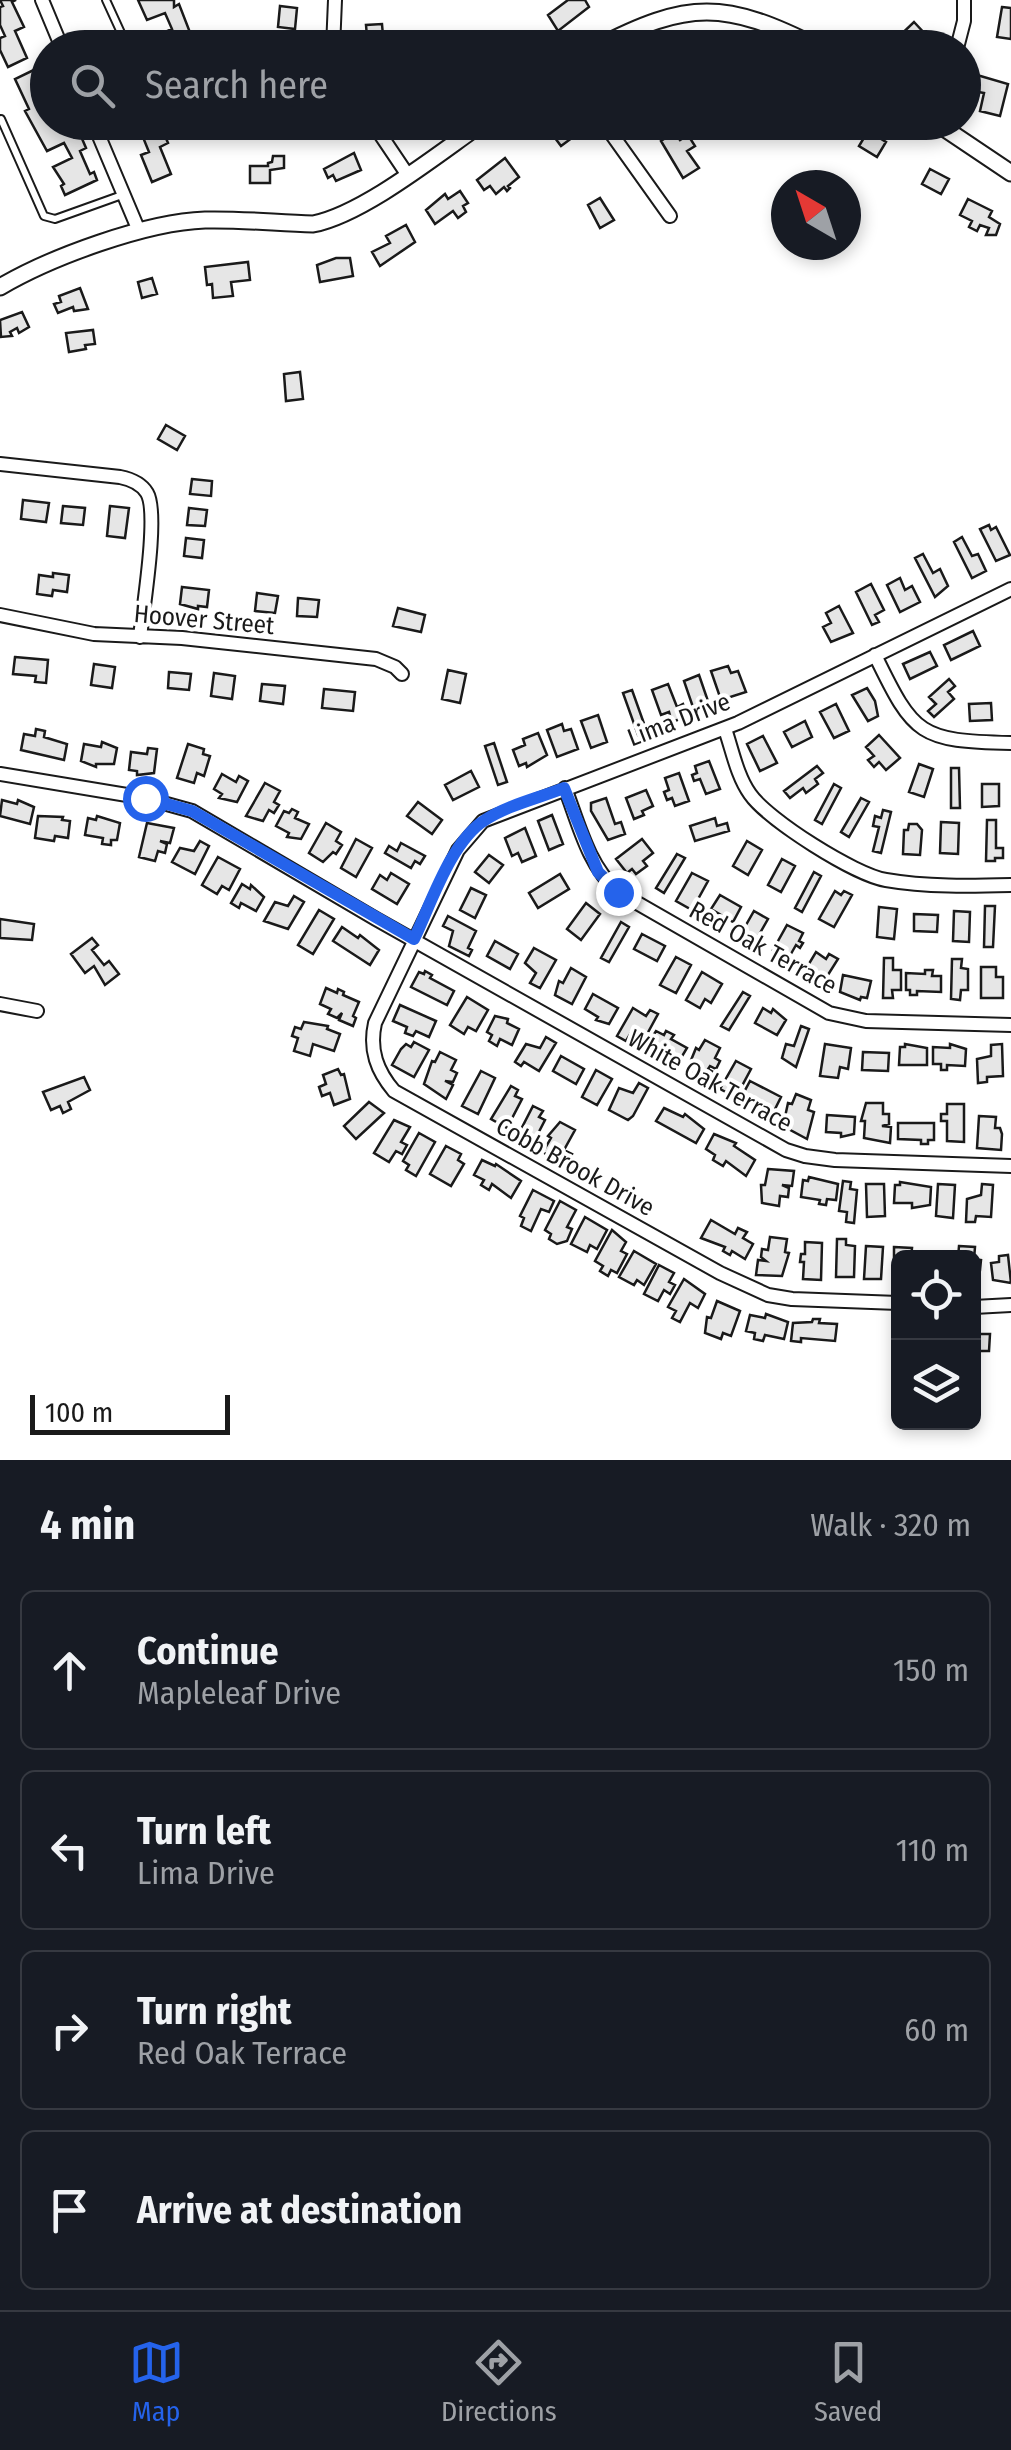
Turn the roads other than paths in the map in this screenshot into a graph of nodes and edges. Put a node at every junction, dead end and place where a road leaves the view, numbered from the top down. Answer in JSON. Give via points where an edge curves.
{"nodes":[{"id":1,"x":42,"y":0,"type":"edge"},
{"id":2,"x":106,"y":0,"type":"edge"},
{"id":3,"x":336,"y":0,"type":"edge"},
{"id":4,"x":964,"y":0,"type":"edge"},
{"id":5,"x":54,"y":30,"type":"edge"},
{"id":6,"x":120,"y":30,"type":"edge"},
{"id":7,"x":334,"y":30,"type":"edge"},
{"id":8,"x":624,"y":30,"type":"edge"},
{"id":9,"x":785,"y":30,"type":"edge"},
{"id":10,"x":962,"y":30,"type":"edge"},
{"id":11,"x":2,"y":119,"type":"edge"},
{"id":12,"x":100,"y":140,"type":"edge"},
{"id":13,"x":384,"y":140,"type":"edge"},
{"id":14,"x":457,"y":140,"type":"edge"},
{"id":15,"x":615,"y":140,"type":"edge"},
{"id":16,"x":962,"y":140,"type":"edge"},
{"id":17,"x":1011,"y":173,"type":"edge"},
{"id":18,"x":407,"y":174,"type":"junction"},
{"id":19,"x":123,"y":194,"type":"junction"},
{"id":20,"x":670,"y":216,"type":"dead end"},
{"id":21,"x":138,"y":230,"type":"junction"},
{"id":22,"x":0,"y":287,"type":"edge"},
{"id":23,"x":0,"y":464,"type":"edge"},
{"id":24,"x":1011,"y":589,"type":"edge"},
{"id":25,"x":0,"y":615,"type":"edge"},
{"id":26,"x":140,"y":636,"type":"junction"},
{"id":27,"x":876,"y":655,"type":"junction"},
{"id":28,"x":402,"y":674,"type":"dead end"},
{"id":29,"x":725,"y":728,"type":"junction"},
{"id":30,"x":1011,"y":744,"type":"edge"},
{"id":31,"x":0,"y":774,"type":"edge"},
{"id":32,"x":564,"y":788,"type":"junction"},
{"id":33,"x":1011,"y":885,"type":"edge"},
{"id":34,"x":414,"y":939,"type":"junction"},
{"id":35,"x":0,"y":1004,"type":"edge"},
{"id":36,"x":37,"y":1011,"type":"dead end"},
{"id":37,"x":1011,"y":1025,"type":"edge"},
{"id":38,"x":1011,"y":1166,"type":"edge"},
{"id":39,"x":891,"y":1303,"type":"edge"},
{"id":40,"x":1011,"y":1305,"type":"edge"},
{"id":41,"x":981,"y":1307,"type":"edge"}],
"edges":[{"from":1,"to":5,"type":"street"},
{"from":2,"to":6,"type":"lane"},
{"from":3,"to":7,"type":"street"},
{"from":4,"to":10,"type":"street"},
{"from":8,"to":9,"type":"street","via":[[694,1],[744,8]]},
{"from":11,"to":19,"type":"lane","via":[[49,219]]},
{"from":12,"to":19,"type":"street"},
{"from":13,"to":18,"type":"street"},
{"from":14,"to":18,"type":"street"},
{"from":15,"to":20,"type":"street"},
{"from":16,"to":17,"type":"street"},
{"from":18,"to":21,"type":"street","via":[[347,213],[313,224],[202,220]]},
{"from":19,"to":21,"type":"street"},
{"from":21,"to":22,"type":"street"},
{"from":23,"to":26,"type":"street","via":[[120,477],[145,490],[152,518]]},
{"from":24,"to":27,"type":"street","name":"Lima Drive"},
{"from":25,"to":26,"type":"street","name":"Hoover Street"},
{"from":26,"to":28,"type":"street","name":"Hoover Street","via":[[376,659]]},
{"from":27,"to":29,"type":"street","name":"Lima Drive"},
{"from":27,"to":30,"type":"street","via":[[902,710],[930,734]]},
{"from":29,"to":32,"type":"street","name":"Lima Drive"},
{"from":29,"to":33,"type":"street","via":[[747,791],[760,807],[842,860],[883,880]]},
{"from":31,"to":34,"type":"street","name":"White Oak Terrace","via":[[192,811]]},
{"from":32,"to":34,"type":"street","name":"Lima Drive","via":[[474,828]]},
{"from":32,"to":37,"type":"street","name":"Red Oak Terrace","via":[[591,857],[618,892],[814,1007],[866,1021]]},
{"from":34,"to":38,"type":"street","name":"White Oak Terrace","via":[[786,1150],[835,1160]]},
{"from":34,"to":39,"type":"street","name":"Cobb Brook Drive","via":[[372,1038],[379,1070],[394,1092],[768,1296]]},
{"from":35,"to":36,"type":"street"},
{"from":40,"to":41,"type":"street"}]}
